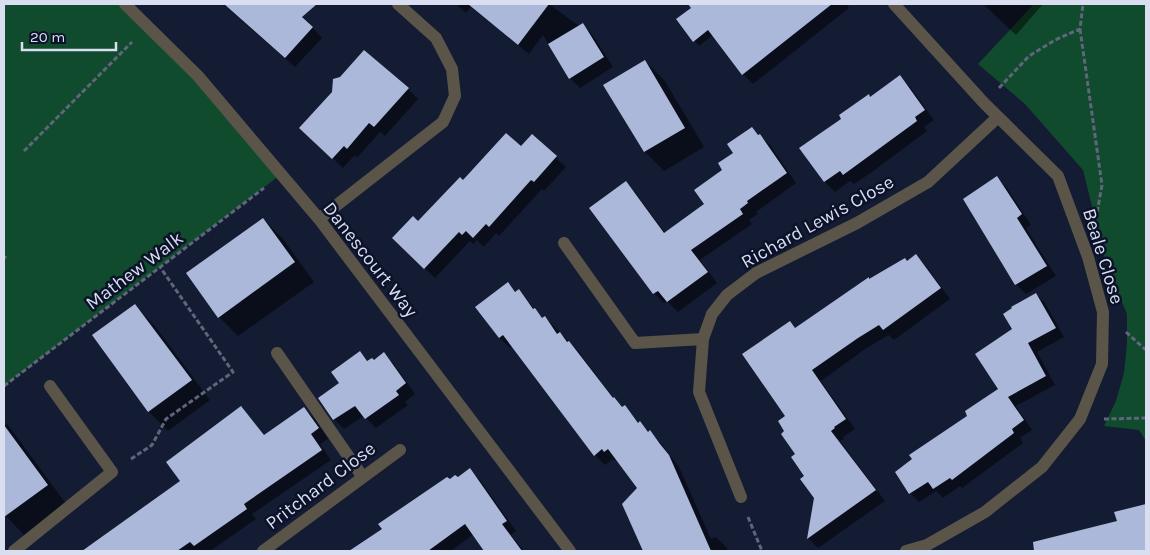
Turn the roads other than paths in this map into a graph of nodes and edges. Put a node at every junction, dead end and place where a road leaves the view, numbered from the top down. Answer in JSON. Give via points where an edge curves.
{"nodes":[{"id":1,"x":125,"y":4,"type":"edge"},
{"id":2,"x":398,"y":4,"type":"edge"},
{"id":3,"x":894,"y":4,"type":"edge"},
{"id":4,"x":998,"y":117,"type":"junction"},
{"id":5,"x":318,"y":220,"type":"junction"},
{"id":6,"x":564,"y":244,"type":"dead end"},
{"id":7,"x":703,"y":339,"type":"junction"},
{"id":8,"x":277,"y":353,"type":"dead end"},
{"id":9,"x":50,"y":386,"type":"dead end"},
{"id":10,"x":400,"y":450,"type":"dead end"},
{"id":11,"x":362,"y":476,"type":"junction"},
{"id":12,"x":741,"y":497,"type":"road end"},
{"id":13,"x":14,"y":551,"type":"edge"},
{"id":14,"x":262,"y":551,"type":"edge"},
{"id":15,"x":570,"y":551,"type":"edge"},
{"id":16,"x":906,"y":551,"type":"edge"}],
"edges":[{"from":1,"to":5,"type":"street","name":"Danescourt Way","via":[[198,76]]},
{"from":2,"to":5,"type":"street","via":[[436,38],[452,69],[455,96],[442,122]]},
{"from":3,"to":4,"type":"street","name":"Beale Close"},
{"from":4,"to":7,"type":"street","name":"Richard Lewis Close","via":[[928,182],[857,223],[756,273],[727,296],[712,314]]},
{"from":4,"to":16,"type":"street","name":"Beale Close","via":[[1058,176],[1088,257],[1103,312],[1102,364],[1080,419],[1042,467],[985,512],[927,545]]},
{"from":5,"to":15,"type":"street","name":"Danescourt Way"},
{"from":6,"to":7,"type":"street","via":[[635,343]]},
{"from":7,"to":12,"type":"street","name":"Richard Lewis Close","via":[[698,392]]},
{"from":8,"to":11,"type":"street"},
{"from":9,"to":13,"type":"street","via":[[112,472]]},
{"from":10,"to":11,"type":"street","name":"Pritchard Close"},
{"from":11,"to":14,"type":"street","name":"Pritchard Close"}]}
